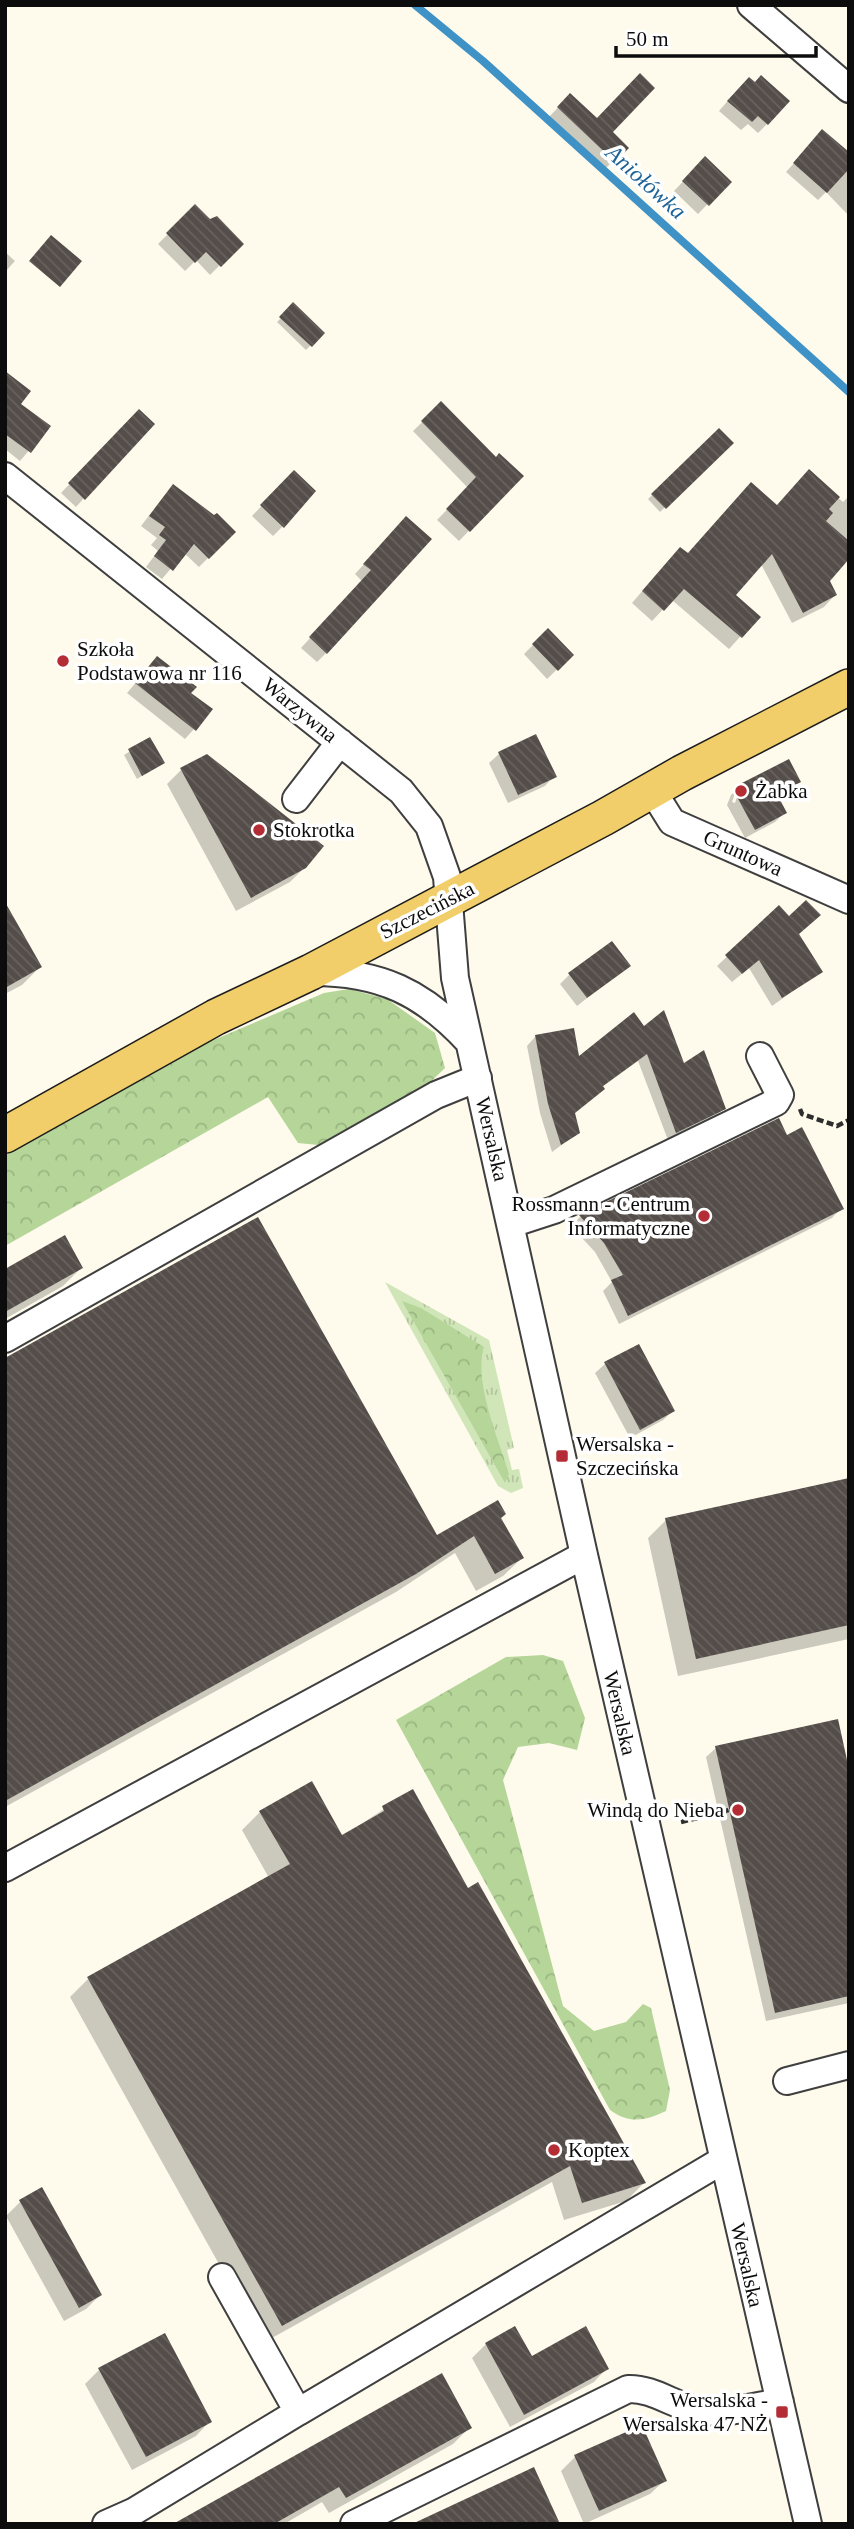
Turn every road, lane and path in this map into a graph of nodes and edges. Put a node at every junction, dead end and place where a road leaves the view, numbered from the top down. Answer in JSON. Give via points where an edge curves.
{"nodes":[{"id":1,"x":751,"y":5,"type":"edge"},
{"id":2,"x":849,"y":89,"type":"edge"},
{"id":3,"x":5,"y":476,"type":"edge"},
{"id":4,"x":849,"y":687,"type":"edge"},
{"id":5,"x":340,"y":742,"type":"junction"},
{"id":6,"x":652,"y":790,"type":"junction"},
{"id":7,"x":296,"y":799,"type":"dead end"},
{"id":8,"x":449,"y":899,"type":"junction"},
{"id":9,"x":849,"y":900,"type":"edge"},
{"id":10,"x":311,"y":972,"type":"junction"},
{"id":11,"x":470,"y":1042,"type":"junction"},
{"id":12,"x":760,"y":1056,"type":"dead end"},
{"id":13,"x":478,"y":1078,"type":"junction"},
{"id":14,"x":795,"y":1100,"type":"dead end"},
{"id":15,"x":849,"y":1120,"type":"edge"},
{"id":16,"x":5,"y":1135,"type":"edge"},
{"id":17,"x":512,"y":1224,"type":"junction"},
{"id":18,"x":5,"y":1339,"type":"edge"},
{"id":19,"x":584,"y":1555,"type":"junction"},
{"id":20,"x":729,"y":1810,"type":"dead end"},
{"id":21,"x":681,"y":1822,"type":"dead end"},
{"id":22,"x":5,"y":1868,"type":"edge"},
{"id":23,"x":849,"y":2065,"type":"edge"},
{"id":24,"x":787,"y":2081,"type":"dead end"},
{"id":25,"x":723,"y":2160,"type":"junction"},
{"id":26,"x":222,"y":2277,"type":"dead end"},
{"id":27,"x":780,"y":2402,"type":"junction"},
{"id":28,"x":298,"y":2412,"type":"junction"},
{"id":29,"x":106,"y":2524,"type":"edge"},
{"id":30,"x":354,"y":2524,"type":"edge"},
{"id":31,"x":808,"y":2524,"type":"edge"}],
"edges":[{"from":1,"to":2,"type":"street"},
{"from":3,"to":5,"type":"street","name":"Warzywna"},
{"from":4,"to":6,"type":"main road","name":"Szczecińska"},
{"from":5,"to":7,"type":"street"},
{"from":5,"to":8,"type":"street","name":"Warzywna","via":[[421,812],[443,860]]},
{"from":6,"to":8,"type":"main road","name":"Szczecińska"},
{"from":6,"to":9,"type":"street","name":"Gruntowa","via":[[672,821]]},
{"from":8,"to":10,"type":"main road","name":"Szczecińska"},
{"from":8,"to":11,"type":"street","name":"Wersalska","via":[[453,961]]},
{"from":10,"to":11,"type":"street","via":[[355,974],[391,984],[428,1004]]},
{"from":10,"to":16,"type":"main road","name":"Szczecińska","via":[[216,1017]]},
{"from":11,"to":13,"type":"street","name":"Wersalska"},
{"from":12,"to":17,"type":"street","via":[[780,1095],[776,1102],[554,1210]]},
{"from":13,"to":17,"type":"street","name":"Wersalska"},
{"from":13,"to":18,"type":"street","via":[[436,1095]]},
{"from":14,"to":15,"type":"path","via":[[802,1114],[837,1126]]},
{"from":17,"to":19,"type":"street","name":"Wersalska"},
{"from":19,"to":22,"type":"street"},
{"from":19,"to":25,"type":"street","name":"Wersalska"},
{"from":20,"to":21,"type":"path"},
{"from":23,"to":24,"type":"street"},
{"from":25,"to":27,"type":"street","name":"Wersalska"},
{"from":25,"to":28,"type":"street"},
{"from":26,"to":28,"type":"street"},
{"from":27,"to":30,"type":"street","via":[[702,2411],[628,2389]]},
{"from":27,"to":31,"type":"street","name":"Wersalska"},
{"from":28,"to":29,"type":"street"}]}
